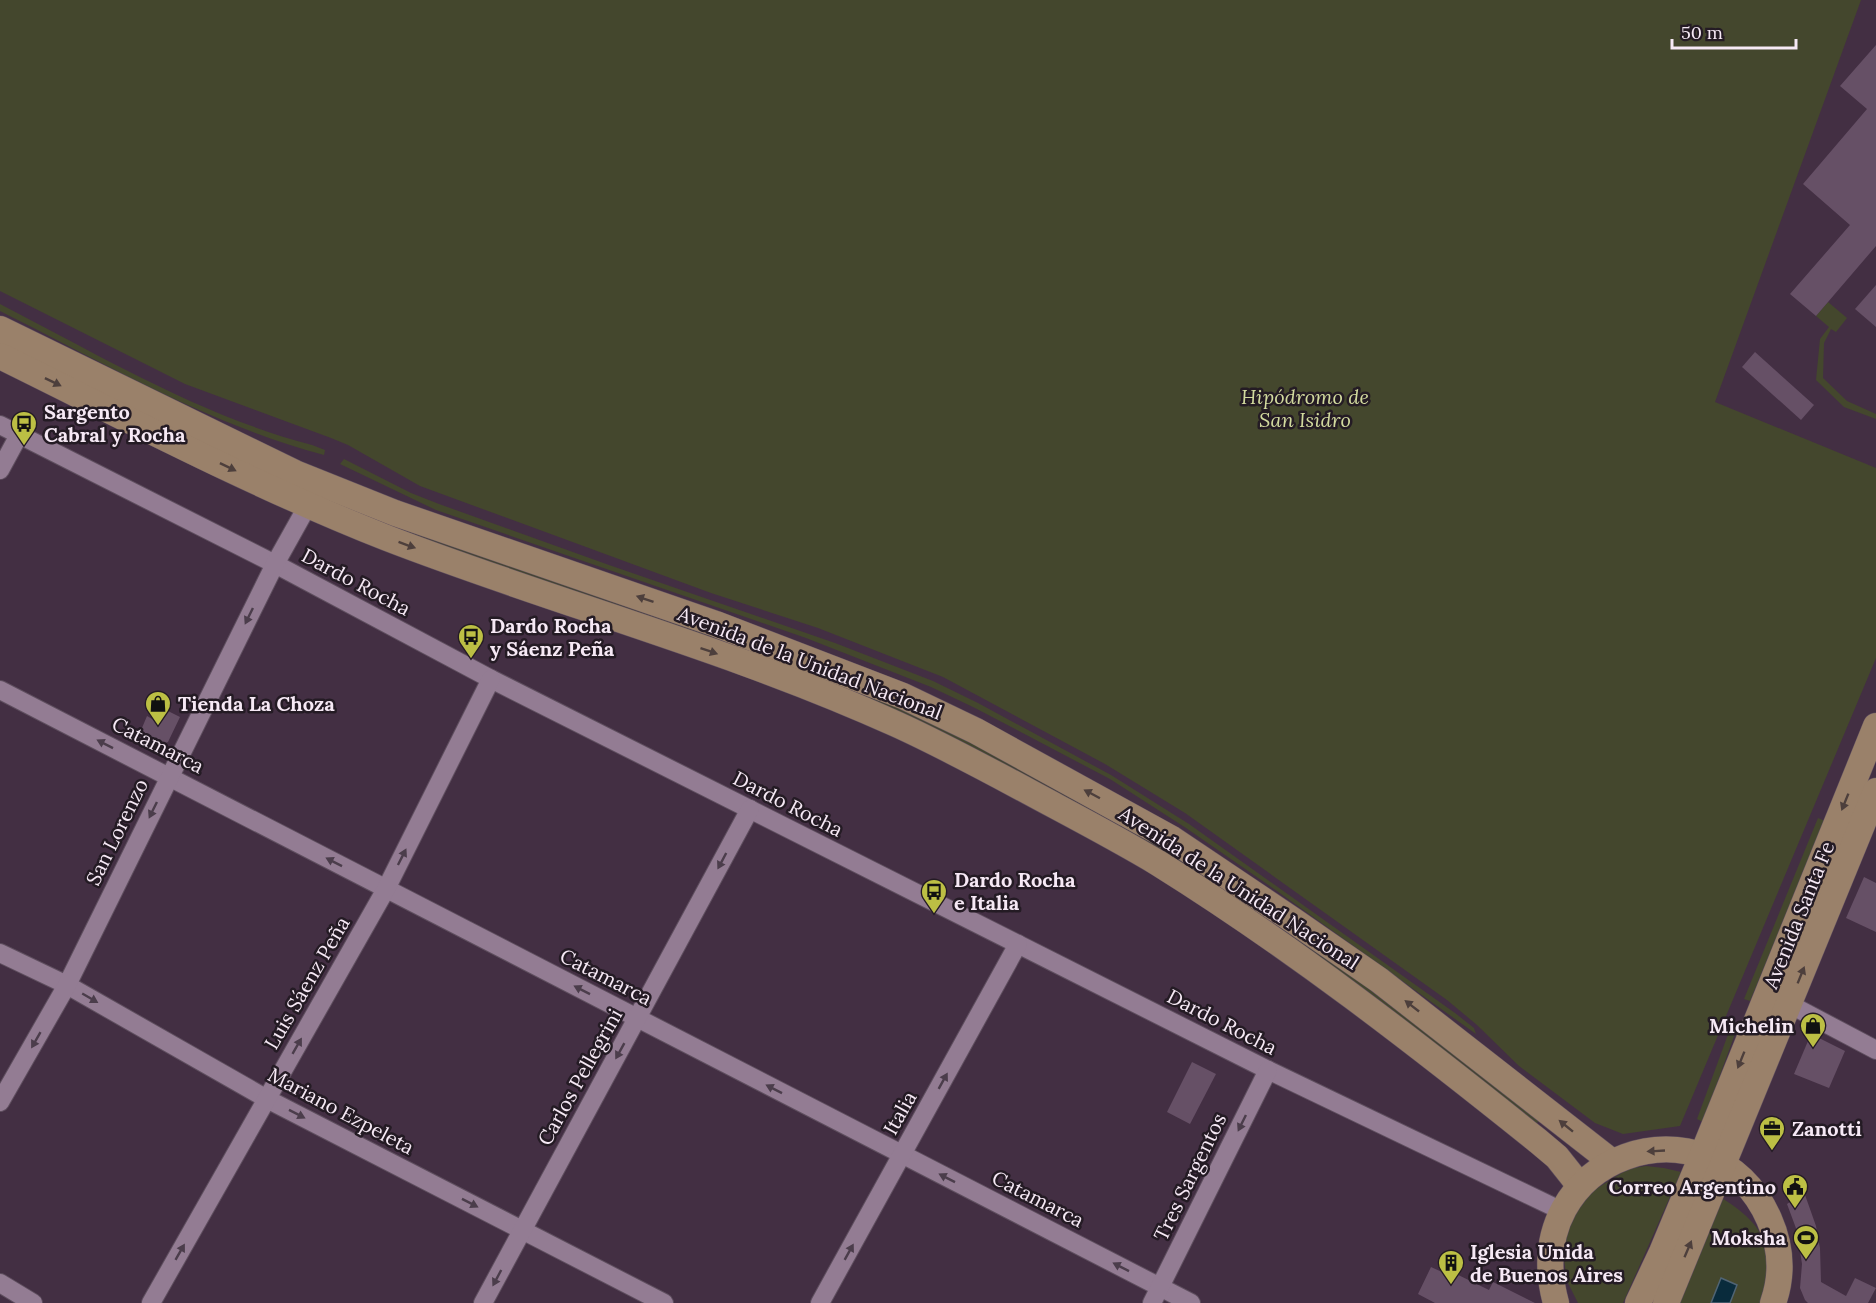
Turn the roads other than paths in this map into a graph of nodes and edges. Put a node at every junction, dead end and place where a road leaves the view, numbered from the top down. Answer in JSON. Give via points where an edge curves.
{"nodes":[{"id":1,"x":0,"y":329,"type":"edge"},
{"id":2,"x":0,"y":356,"type":"edge"},
{"id":3,"x":0,"y":425,"type":"edge"},
{"id":4,"x":18,"y":435,"type":"junction"},
{"id":5,"x":0,"y":470,"type":"edge"},
{"id":6,"x":314,"y":494,"type":"junction"},
{"id":7,"x":275,"y":564,"type":"junction"},
{"id":8,"x":491,"y":679,"type":"junction"},
{"id":9,"x":0,"y":690,"type":"edge"},
{"id":10,"x":1873,"y":742,"type":"edge"},
{"id":11,"x":170,"y":777,"type":"junction"},
{"id":12,"x":1876,"y":791,"type":"edge"},
{"id":13,"x":750,"y":809,"type":"junction"},
{"id":14,"x":1826,"y":882,"type":"junction"},
{"id":15,"x":386,"y":889,"type":"junction"},
{"id":16,"x":1018,"y":944,"type":"junction"},
{"id":17,"x":0,"y":953,"type":"edge"},
{"id":18,"x":67,"y":985,"type":"junction"},
{"id":19,"x":1789,"y":1004,"type":"junction"},
{"id":20,"x":638,"y":1019,"type":"junction"},
{"id":21,"x":1876,"y":1050,"type":"edge"},
{"id":22,"x":1268,"y":1070,"type":"junction"},
{"id":23,"x":267,"y":1099,"type":"junction"},
{"id":24,"x":0,"y":1102,"type":"edge"},
{"id":25,"x":903,"y":1155,"type":"junction"},
{"id":26,"x":1712,"y":1161,"type":"junction"},
{"id":27,"x":1612,"y":1162,"type":"junction"},
{"id":28,"x":1580,"y":1186,"type":"junction"},
{"id":29,"x":1562,"y":1211,"type":"junction"},
{"id":30,"x":522,"y":1230,"type":"junction"},
{"id":31,"x":0,"y":1283,"type":"edge"},
{"id":32,"x":1156,"y":1295,"type":"edge"},
{"id":33,"x":33,"y":1303,"type":"edge"},
{"id":34,"x":151,"y":1303,"type":"edge"},
{"id":35,"x":483,"y":1303,"type":"edge"},
{"id":36,"x":664,"y":1303,"type":"edge"},
{"id":37,"x":820,"y":1303,"type":"edge"},
{"id":38,"x":1191,"y":1303,"type":"edge"},
{"id":39,"x":1556,"y":1303,"type":"edge"},
{"id":40,"x":1638,"y":1303,"type":"edge"},
{"id":41,"x":1666,"y":1303,"type":"edge"},
{"id":42,"x":1773,"y":1303,"type":"edge"}],
"edges":[{"from":1,"to":6,"type":"main road","name":"Avenida de la Unidad Nacional","via":[[240,448]]},
{"from":2,"to":6,"type":"main road","name":"Avenida de la Unidad Nacional","one_way":true},
{"from":3,"to":4,"type":"street","name":"Dardo Rocha"},
{"from":4,"to":5,"type":"street"},
{"from":4,"to":7,"type":"street","name":"Dardo Rocha"},
{"from":6,"to":7,"type":"street","name":"San Lorenzo"},
{"from":27,"to":6,"type":"main road","name":"Avenida de la Unidad Nacional","one_way":true,"via":[[1379,980],[1294,921],[1163,834],[976,731],[903,696],[716,624],[395,513]]},
{"from":6,"to":28,"type":"main road","name":"Avenida de la Unidad Nacional","one_way":true,"via":[[388,538],[715,653],[895,723],[1112,837],[1215,900],[1362,1005],[1538,1141]]},
{"from":7,"to":8,"type":"street","name":"Dardo Rocha"},
{"from":7,"to":11,"type":"street","name":"San Lorenzo","one_way":true},
{"from":8,"to":13,"type":"street","name":"Dardo Rocha"},
{"from":15,"to":8,"type":"street","name":"Luis Sáenz Peña","one_way":true},
{"from":11,"to":9,"type":"street","name":"Catamarca","one_way":true},
{"from":10,"to":14,"type":"main road","name":"Avenida Santa Fe","one_way":true},
{"from":15,"to":11,"type":"street","name":"Catamarca","one_way":true},
{"from":11,"to":18,"type":"street","name":"San Lorenzo","one_way":true},
{"from":12,"to":14,"type":"main road","name":"Avenida Santa Fe"},
{"from":13,"to":16,"type":"street","name":"Dardo Rocha"},
{"from":13,"to":20,"type":"street","name":"Carlos Pellegrini","one_way":true},
{"from":19,"to":14,"type":"main road","name":"Avenida Santa Fe","one_way":true},
{"from":14,"to":26,"type":"main road","name":"Avenida Santa Fe","one_way":true},
{"from":20,"to":15,"type":"street","name":"Catamarca","one_way":true},
{"from":23,"to":15,"type":"street","name":"Luis Sáenz Peña","one_way":true},
{"from":16,"to":22,"type":"street","name":"Dardo Rocha"},
{"from":25,"to":16,"type":"street","name":"Italia","one_way":true},
{"from":17,"to":18,"type":"street","name":"Mariano Ezpeleta"},
{"from":18,"to":23,"type":"street","name":"Mariano Ezpeleta","one_way":true},
{"from":18,"to":24,"type":"street","name":"San Lorenzo","one_way":true},
{"from":19,"to":21,"type":"street"},
{"from":19,"to":26,"type":"main road","name":"Avenida Santa Fe"},
{"from":25,"to":20,"type":"street","name":"Catamarca","one_way":true},
{"from":20,"to":30,"type":"street","name":"Carlos Pellegrini","one_way":true},
{"from":22,"to":29,"type":"street","name":"Dardo Rocha"},
{"from":22,"to":32,"type":"street","name":"Tres Sargentos","one_way":true},
{"from":23,"to":30,"type":"street","name":"Mariano Ezpeleta","one_way":true},
{"from":34,"to":23,"type":"street","name":"Luis Sáenz Peña","one_way":true},
{"from":32,"to":25,"type":"street","name":"Catamarca","one_way":true},
{"from":37,"to":25,"type":"street","name":"Italia","one_way":true},
{"from":26,"to":27,"type":"main road","one_way":true,"via":[[1673,1150],[1646,1151]]},
{"from":26,"to":40,"type":"main road","name":"Avenida Santa Fe"},
{"from":41,"to":26,"type":"main road","name":"Avenida Santa Fe","one_way":true},
{"from":26,"to":42,"type":"main road","via":[[1746,1183],[1764,1206],[1776,1233],[1780,1261]]},
{"from":27,"to":28,"type":"main road"},
{"from":28,"to":29,"type":"main road"},
{"from":29,"to":39,"type":"main road","via":[[1549,1259]]},
{"from":30,"to":35,"type":"street","name":"Carlos Pellegrini","one_way":true},
{"from":30,"to":36,"type":"street","name":"Mariano Ezpeleta"},
{"from":31,"to":33,"type":"street"},
{"from":32,"to":38,"type":"street","name":"Catamarca"}]}
